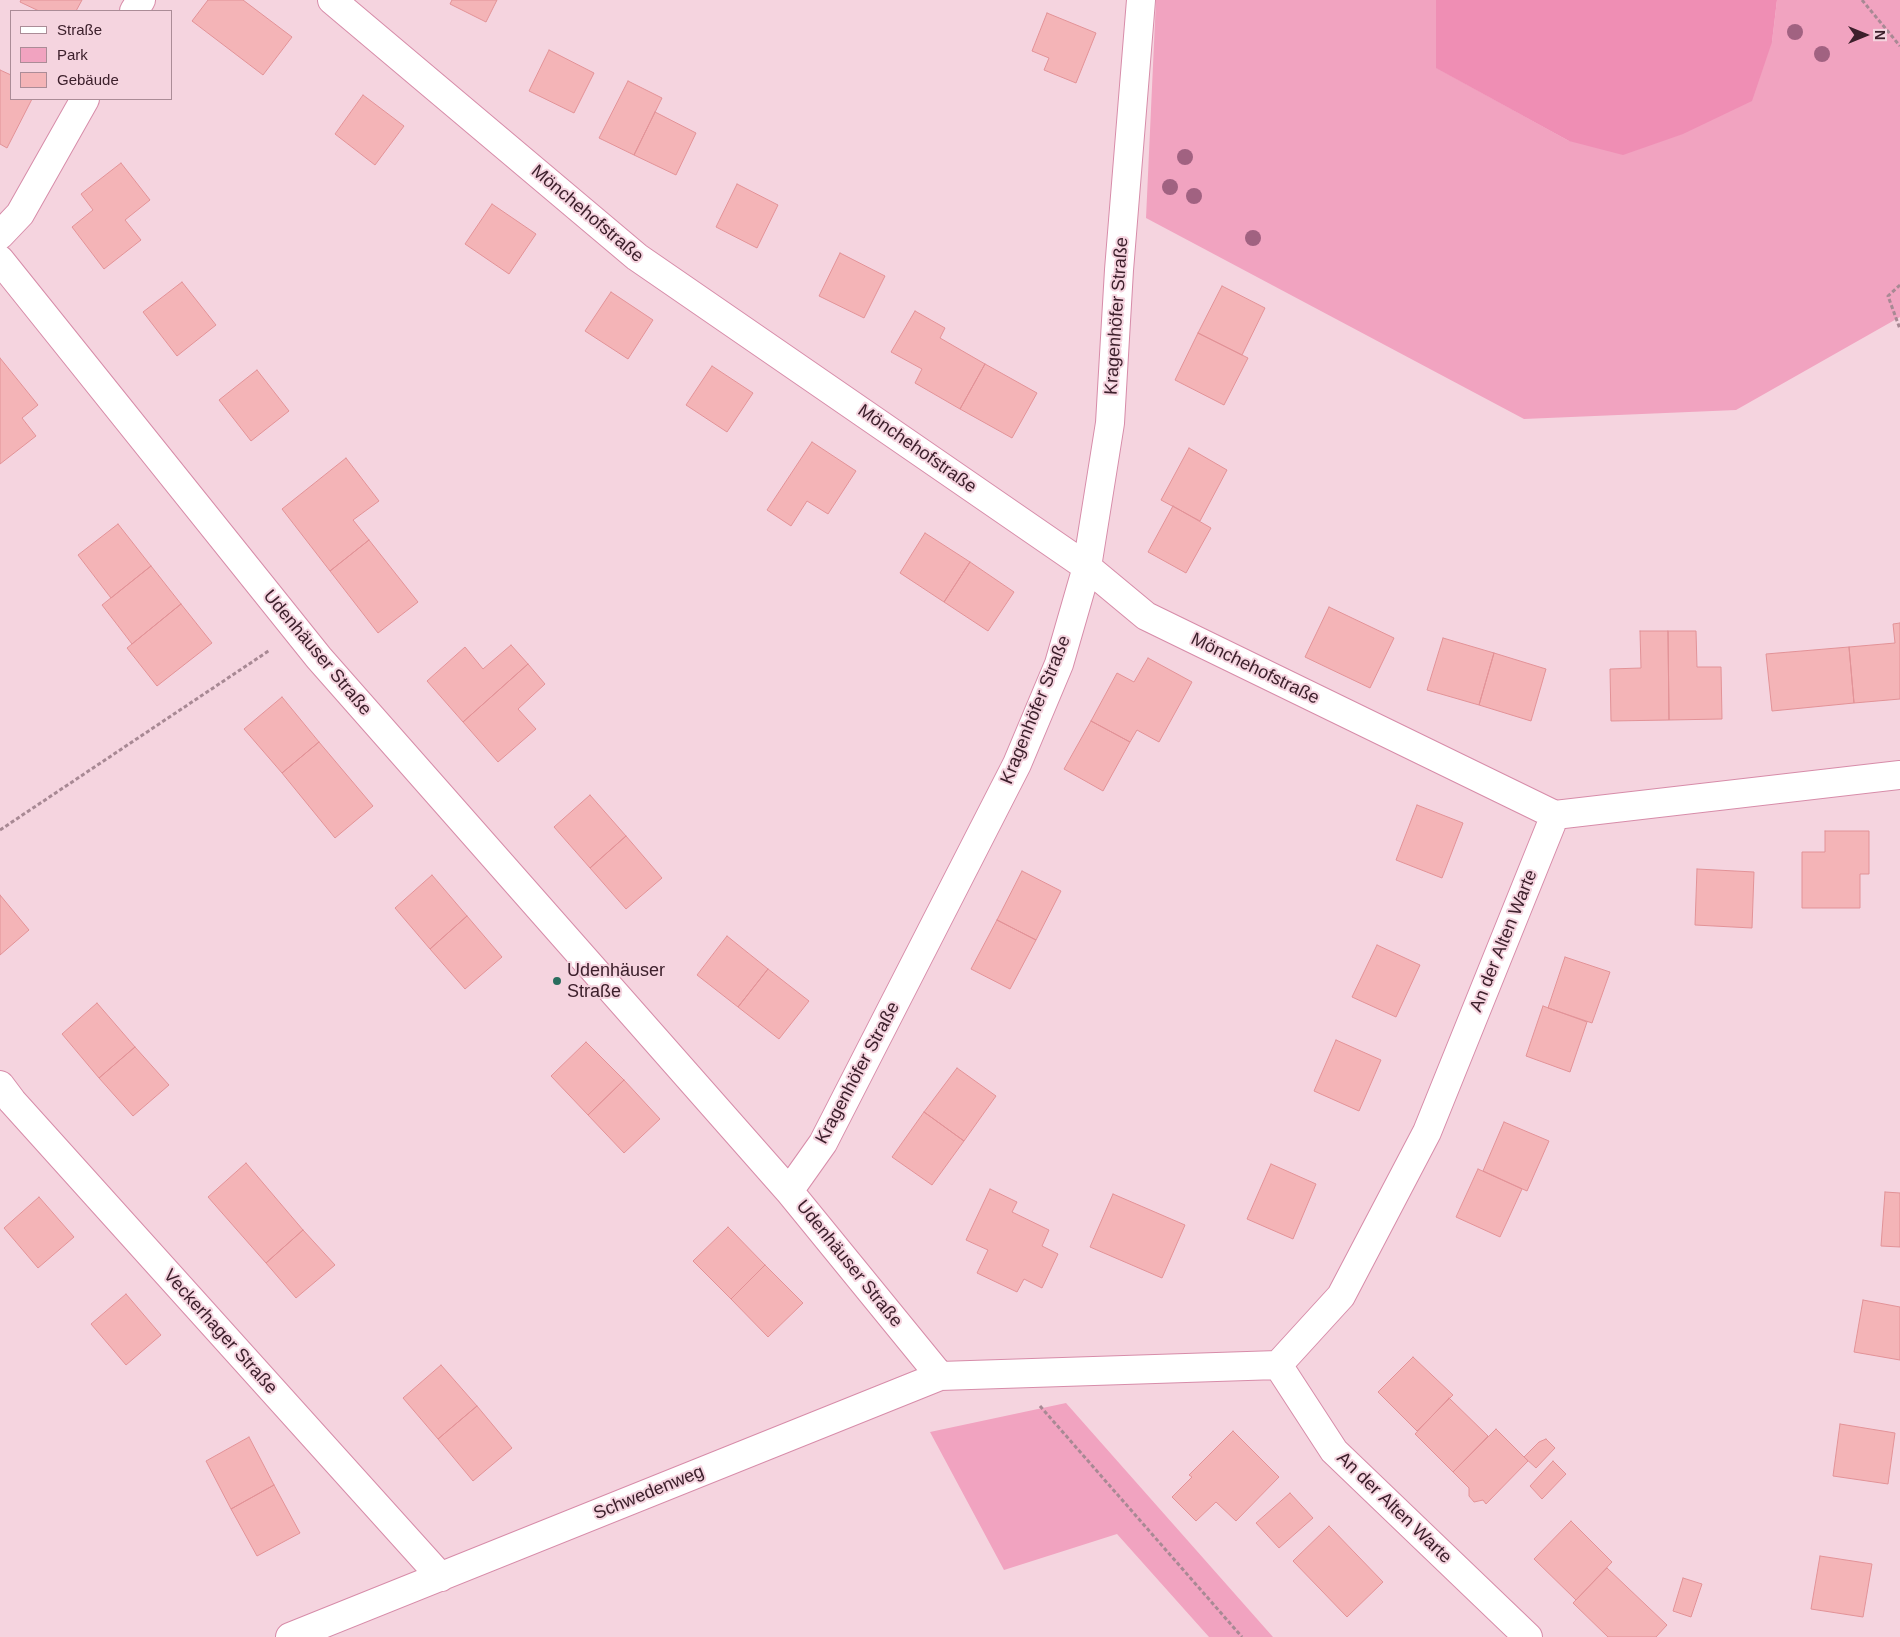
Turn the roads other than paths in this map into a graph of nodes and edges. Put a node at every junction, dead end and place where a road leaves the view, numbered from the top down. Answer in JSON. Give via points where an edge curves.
{"nodes":[{"id":1,"x":332,"y":0,"type":"edge"},
{"id":2,"x":1141,"y":0,"type":"edge"},
{"id":3,"x":84,"y":100,"type":"edge"},
{"id":4,"x":0,"y":235,"type":"edge"},
{"id":5,"x":0,"y":260,"type":"edge"},
{"id":6,"x":1087,"y":567,"type":"junction"},
{"id":7,"x":1900,"y":775,"type":"edge"},
{"id":8,"x":1555,"y":815,"type":"junction"},
{"id":9,"x":0,"y":1086,"type":"edge"},
{"id":10,"x":789,"y":1190,"type":"junction"},
{"id":11,"x":1278,"y":1365,"type":"junction"},
{"id":12,"x":940,"y":1376,"type":"junction"},
{"id":13,"x":441,"y":1577,"type":"junction"},
{"id":14,"x":290,"y":1637,"type":"edge"},
{"id":15,"x":1528,"y":1637,"type":"edge"}],
"edges":[{"from":1,"to":6,"type":"street","name":"Mönchehofstraße","via":[[637,257]]},
{"from":2,"to":6,"type":"street","name":"Kragenhöfer Straße","via":[[1110,424]]},
{"from":3,"to":4,"type":"street","via":[[20,214]]},
{"from":5,"to":10,"type":"street","name":"Udenhäuser Straße","via":[[319,658]]},
{"from":6,"to":8,"type":"street","name":"Mönchehofstraße","via":[[1146,616]]},
{"from":6,"to":10,"type":"street","name":"Kragenhöfer Straße","via":[[1059,664],[1017,764],[823,1143]]},
{"from":7,"to":8,"type":"street"},
{"from":8,"to":11,"type":"street","name":"An der Alten Warte","via":[[1427,1132],[1341,1296]]},
{"from":9,"to":13,"type":"street","name":"Veckerhager Straße"},
{"from":10,"to":12,"type":"street","name":"Udenhäuser Straße"},
{"from":11,"to":12,"type":"street","name":"Schwedenweg"},
{"from":11,"to":15,"type":"street","name":"An der Alten Warte","via":[[1334,1451]]},
{"from":12,"to":13,"type":"street","name":"Schwedenweg"},
{"from":13,"to":14,"type":"street","name":"Schwedenweg"}]}
